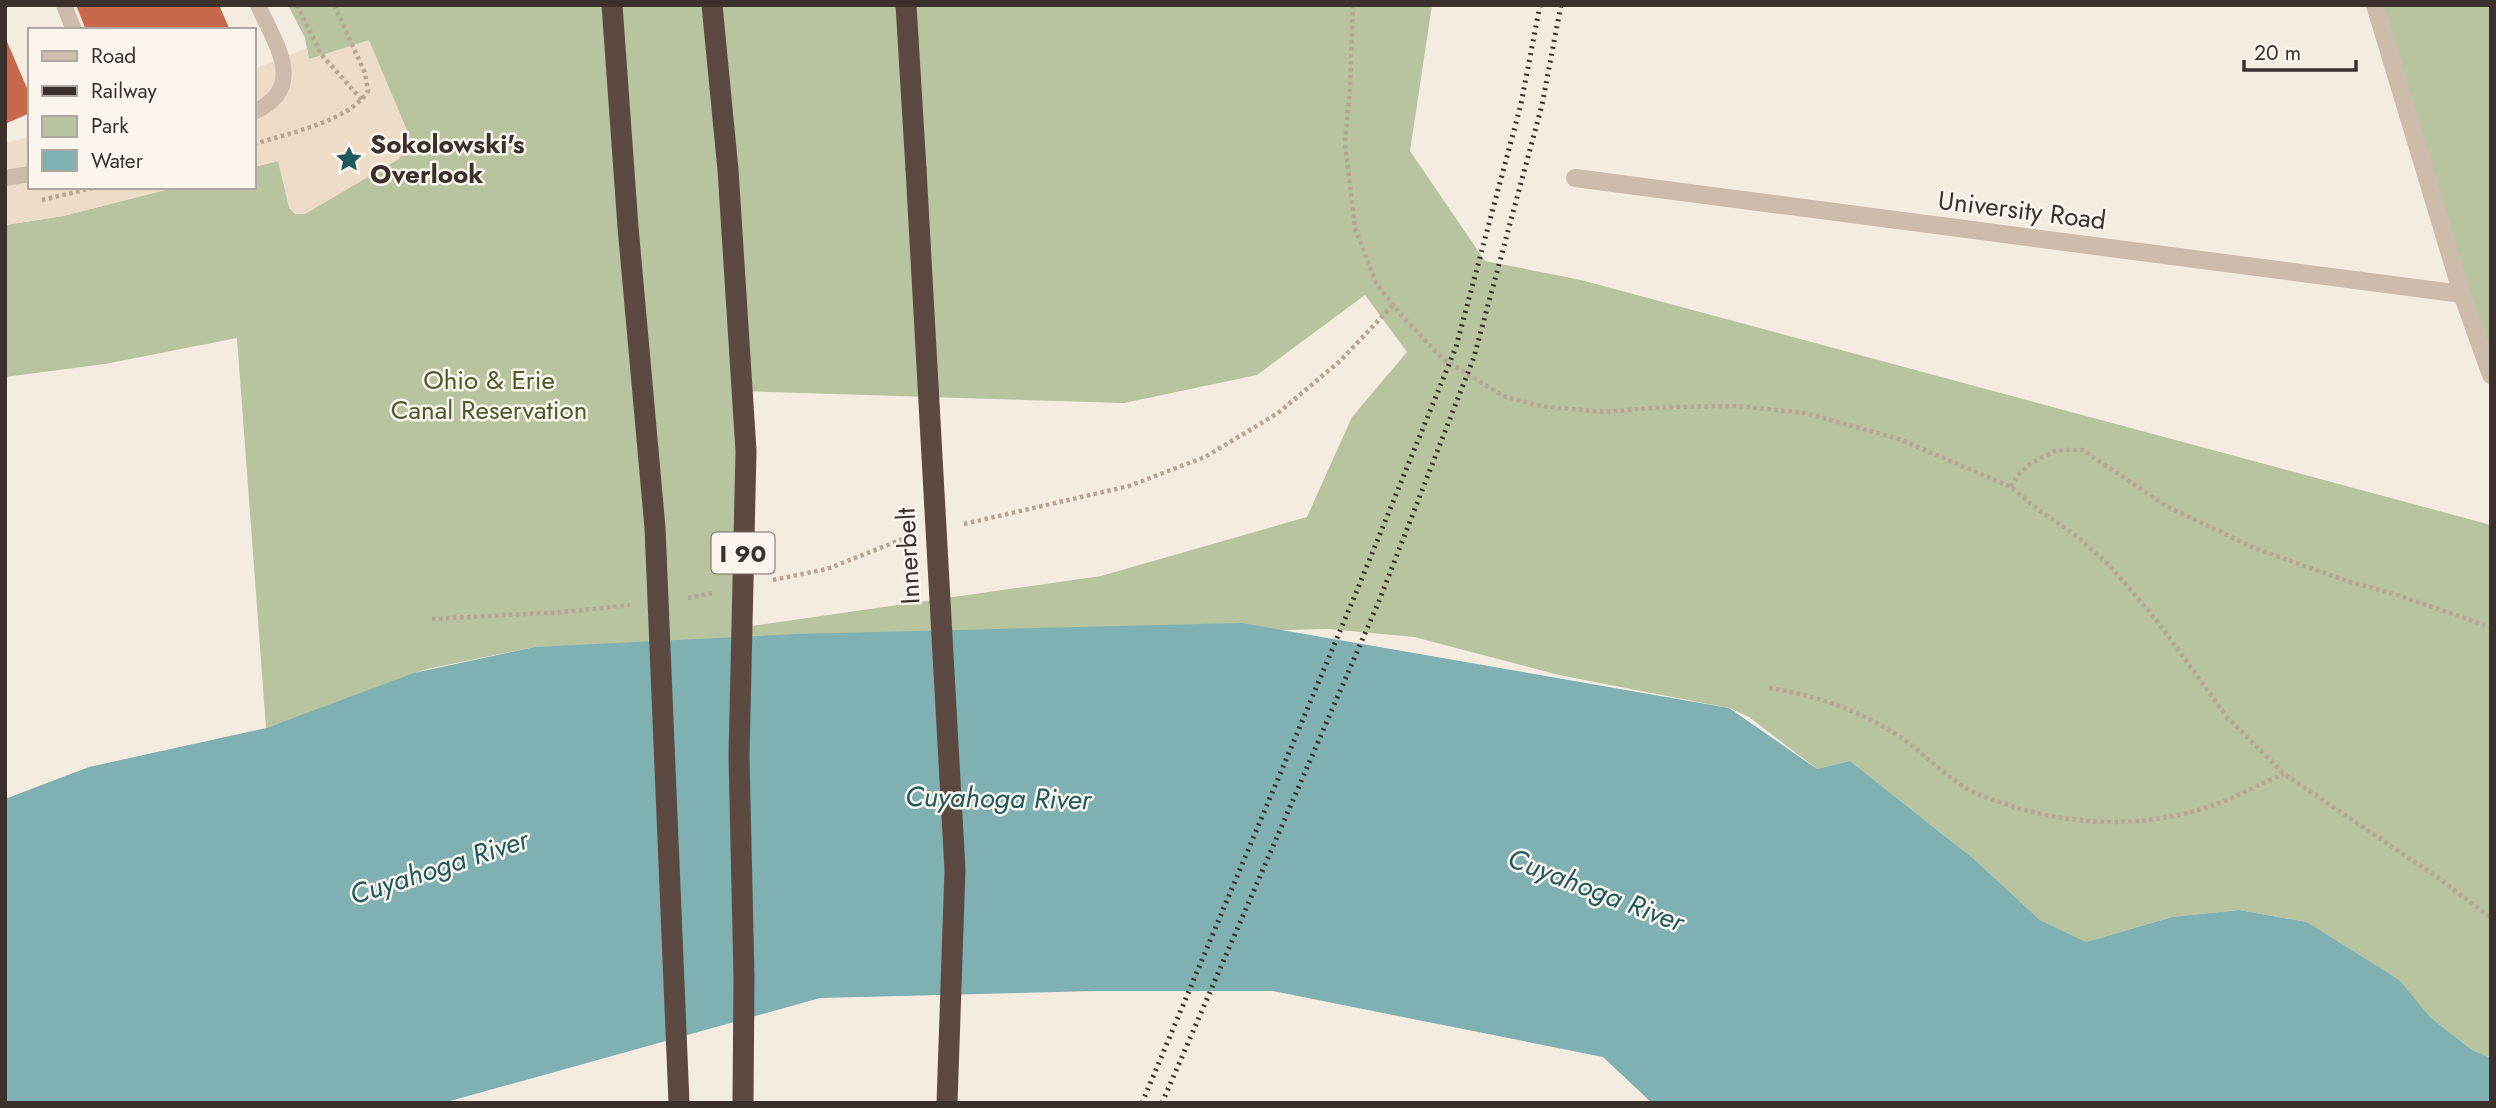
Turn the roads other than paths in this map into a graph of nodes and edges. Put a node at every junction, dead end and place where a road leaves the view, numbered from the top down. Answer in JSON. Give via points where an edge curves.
{"nodes":[{"id":1,"x":64,"y":5,"type":"edge"},
{"id":2,"x":258,"y":5,"type":"edge"},
{"id":3,"x":612,"y":5,"type":"edge"},
{"id":4,"x":712,"y":5,"type":"edge"},
{"id":5,"x":906,"y":5,"type":"edge"},
{"id":6,"x":2375,"y":5,"type":"edge"},
{"id":7,"x":73,"y":28,"type":"edge"},
{"id":8,"x":256,"y":111,"type":"edge"},
{"id":9,"x":28,"y":174,"type":"edge"},
{"id":10,"x":1575,"y":177,"type":"dead end"},
{"id":11,"x":5,"y":178,"type":"edge"},
{"id":12,"x":2462,"y":294,"type":"junction"},
{"id":13,"x":2491,"y":374,"type":"edge"},
{"id":14,"x":679,"y":1103,"type":"edge"},
{"id":15,"x":743,"y":1103,"type":"edge"},
{"id":16,"x":947,"y":1103,"type":"edge"}],
"edges":[{"from":1,"to":7,"type":"lane"},
{"from":2,"to":8,"type":"lane","via":[[282,58],[284,80],[277,97]]},
{"from":3,"to":14,"type":"highway","bridge":true,"via":[[655,528]]},
{"from":4,"to":15,"type":"highway","number":"I 90","bridge":true,"via":[[729,170],[746,451],[739,756]]},
{"from":5,"to":16,"type":"highway","name":"Innerbelt","bridge":true,"via":[[955,870]]},
{"from":6,"to":12,"type":"street"},
{"from":9,"to":11,"type":"lane"},
{"from":10,"to":12,"type":"street","name":"University Road"},
{"from":12,"to":13,"type":"street"}]}
